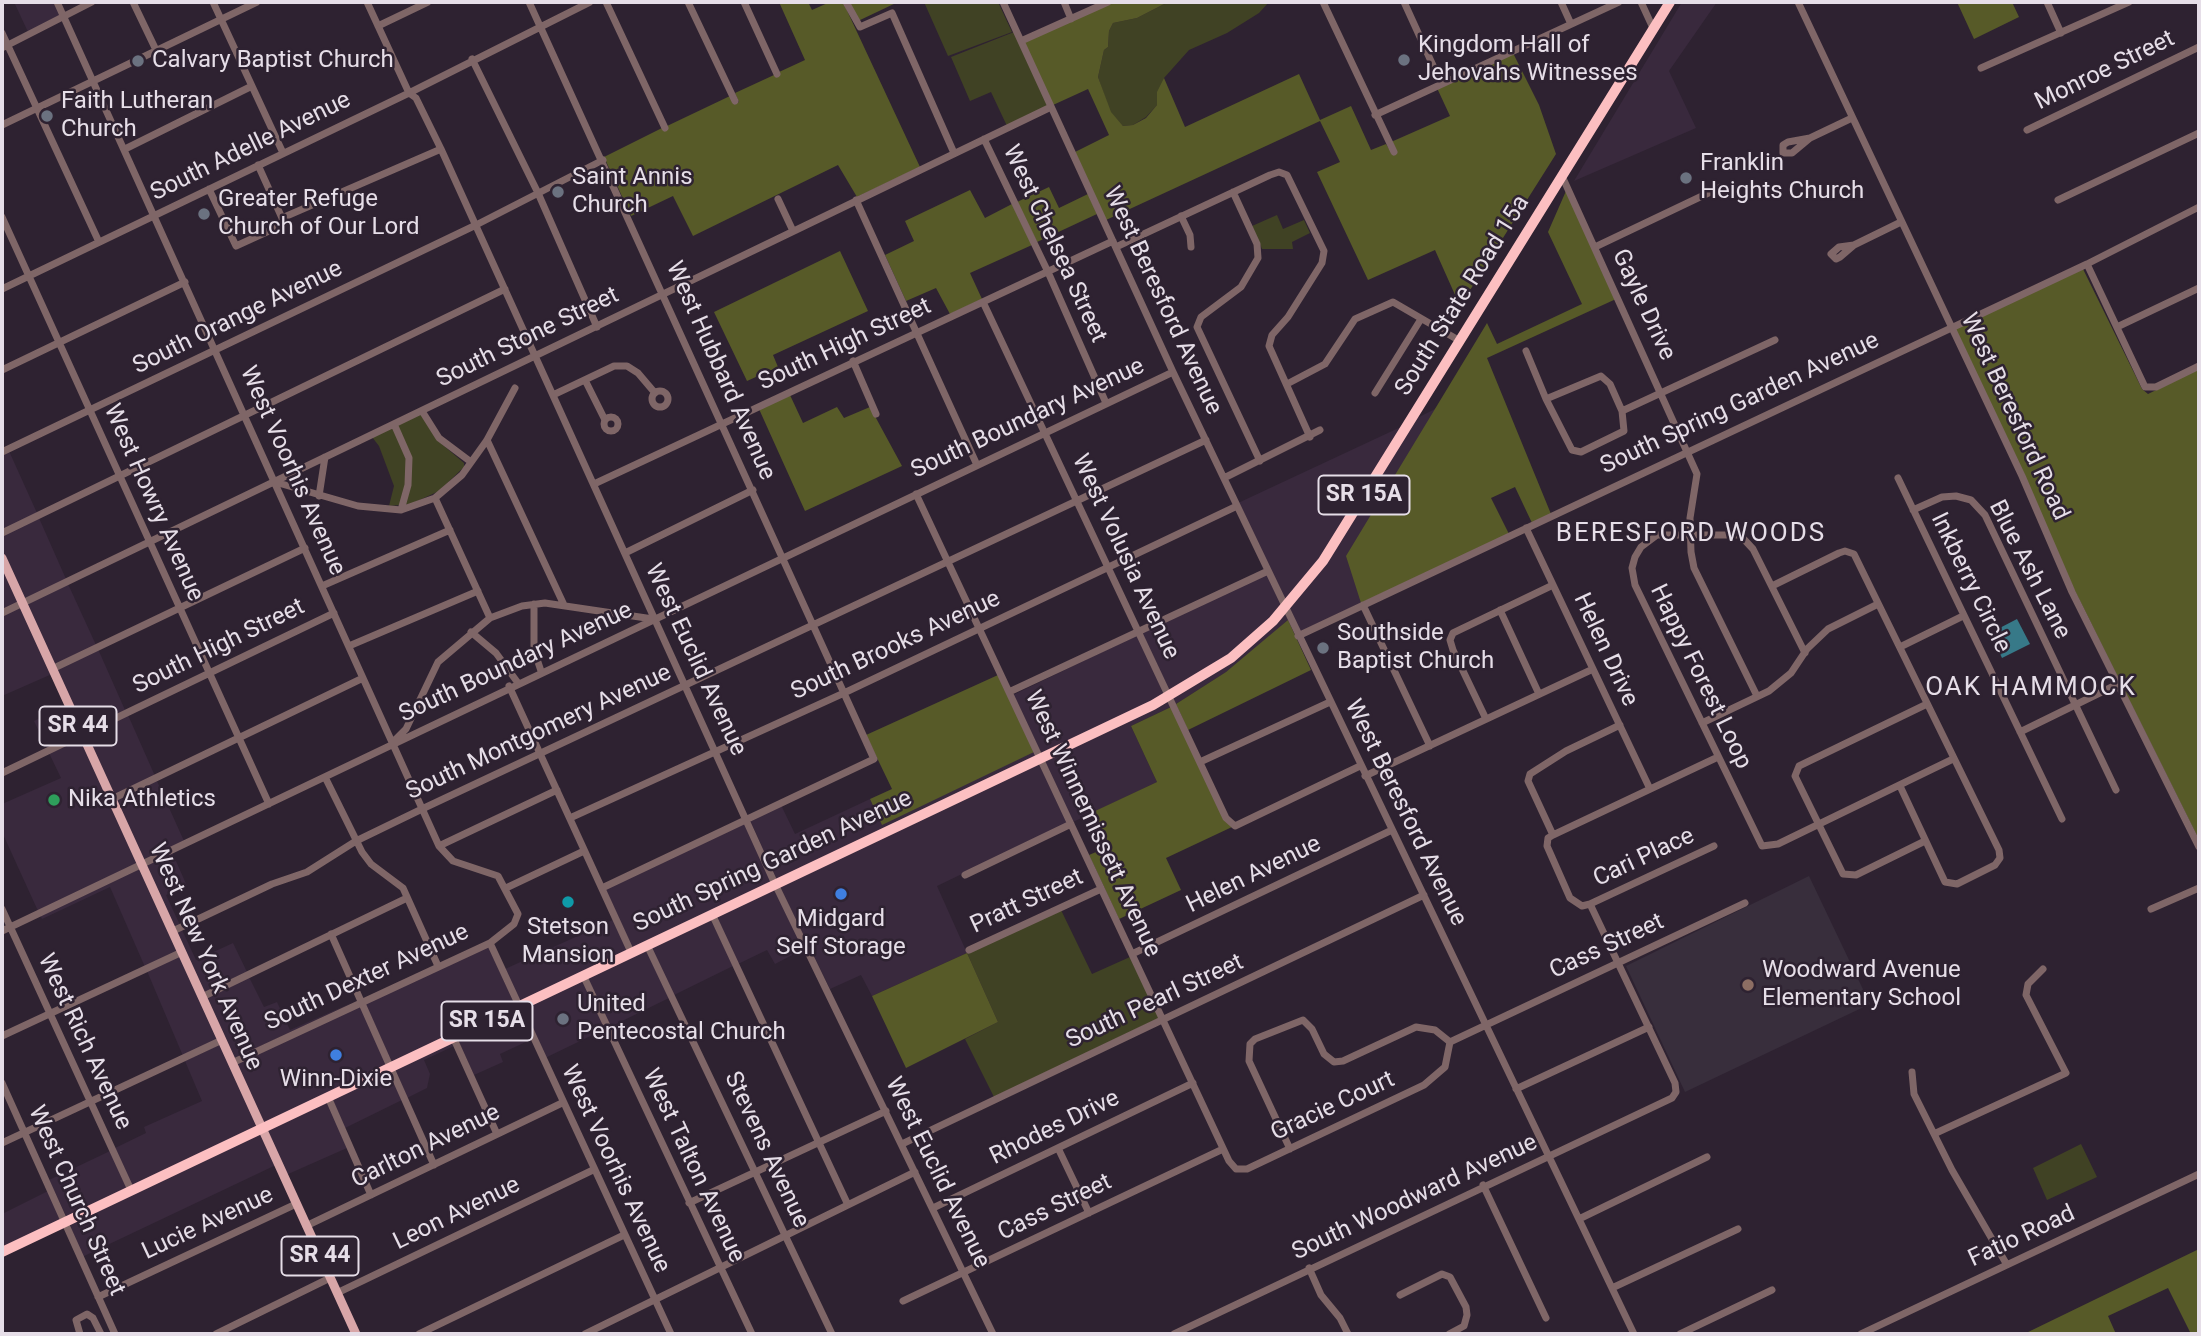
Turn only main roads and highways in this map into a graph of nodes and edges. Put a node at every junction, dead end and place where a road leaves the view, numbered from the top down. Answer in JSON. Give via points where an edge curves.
{"nodes":[{"id":1,"x":1670,"y":2,"type":"edge"},
{"id":2,"x":2,"y":558,"type":"edge"},
{"id":3,"x":1286,"y":608,"type":"joint"},
{"id":4,"x":262,"y":1128,"type":"junction"},
{"id":5,"x":2,"y":1252,"type":"edge"},
{"id":6,"x":356,"y":1334,"type":"edge"}],
"edges":[{"from":1,"to":3,"type":"highway","name":"South State Road 15a","number":"SR 15A","via":[[1333,546]]},
{"from":2,"to":4,"type":"main road","name":"West New York Avenue","number":"SR 44"},
{"from":3,"to":4,"type":"highway","name":"South Spring Garden Avenue","number":"SR 15A","via":[[1231,658],[1170,697]]},
{"from":4,"to":5,"type":"highway","number":"SR 15A"},
{"from":4,"to":6,"type":"main road","name":"West New York Avenue","number":"SR 44"}]}
